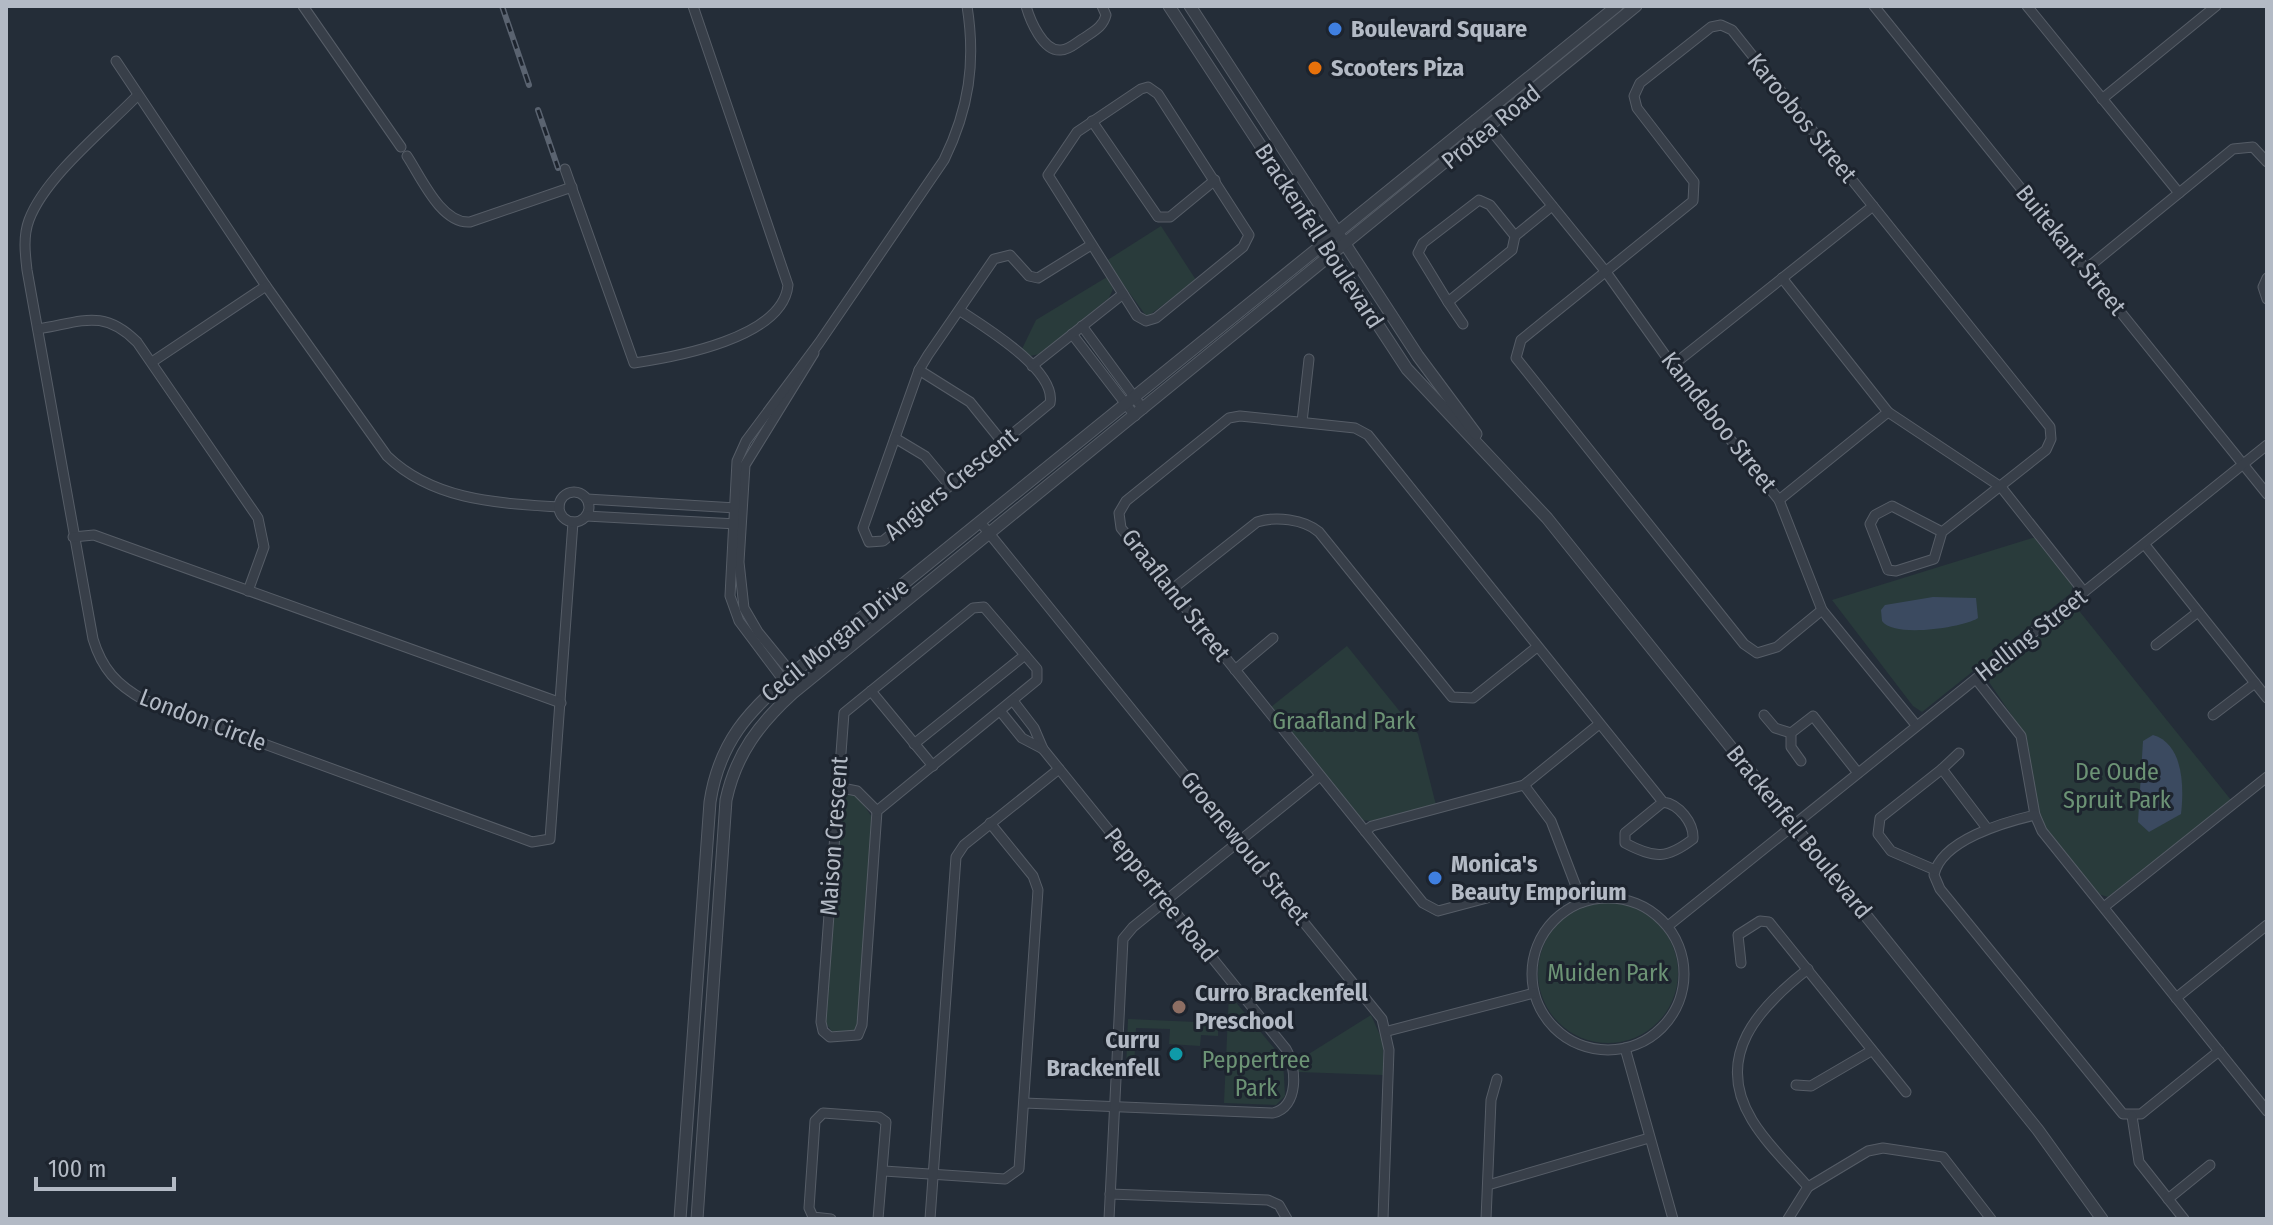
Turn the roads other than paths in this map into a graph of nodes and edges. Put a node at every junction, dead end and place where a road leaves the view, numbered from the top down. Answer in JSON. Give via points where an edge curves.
{"nodes":[{"id":1,"x":303,"y":6,"type":"edge"},
{"id":2,"x":693,"y":6,"type":"edge"},
{"id":3,"x":1026,"y":6,"type":"edge"},
{"id":4,"x":1102,"y":6,"type":"edge"},
{"id":5,"x":1169,"y":6,"type":"edge"},
{"id":6,"x":1190,"y":6,"type":"edge"},
{"id":7,"x":1617,"y":6,"type":"edge"},
{"id":8,"x":1636,"y":6,"type":"edge"},
{"id":9,"x":1874,"y":6,"type":"edge"},
{"id":10,"x":2027,"y":6,"type":"edge"},
{"id":11,"x":2216,"y":6,"type":"edge"},
{"id":12,"x":969,"y":7,"type":"edge"},
{"id":13,"x":116,"y":61,"type":"dead end"},
{"id":14,"x":137,"y":96,"type":"junction"},
{"id":15,"x":2102,"y":99,"type":"junction"},
{"id":16,"x":1480,"y":116,"type":"junction"},
{"id":17,"x":1092,"y":121,"type":"junction"},
{"id":18,"x":1491,"y":130,"type":"junction"},
{"id":19,"x":2267,"y":162,"type":"edge"},
{"id":20,"x":565,"y":169,"type":"dead end"},
{"id":21,"x":1215,"y":180,"type":"junction"},
{"id":22,"x":572,"y":187,"type":"junction"},
{"id":23,"x":2179,"y":193,"type":"junction"},
{"id":24,"x":1552,"y":206,"type":"junction"},
{"id":25,"x":1873,"y":206,"type":"junction"},
{"id":26,"x":1337,"y":232,"type":"junction"},
{"id":27,"x":1515,"y":236,"type":"junction"},
{"id":28,"x":1323,"y":243,"type":"junction"},
{"id":29,"x":1344,"y":244,"type":"junction"},
{"id":30,"x":1091,"y":245,"type":"junction"},
{"id":31,"x":1331,"y":256,"type":"junction"},
{"id":32,"x":2086,"y":269,"type":"junction"},
{"id":33,"x":1606,"y":272,"type":"junction"},
{"id":34,"x":1782,"y":278,"type":"junction"},
{"id":35,"x":2267,"y":278,"type":"edge"},
{"id":36,"x":266,"y":286,"type":"junction"},
{"id":37,"x":1123,"y":294,"type":"junction"},
{"id":38,"x":2267,"y":299,"type":"edge"},
{"id":39,"x":1448,"y":302,"type":"junction"},
{"id":40,"x":959,"y":310,"type":"junction"},
{"id":41,"x":1463,"y":324,"type":"dead end"},
{"id":42,"x":1082,"y":326,"type":"junction"},
{"id":43,"x":38,"y":329,"type":"junction"},
{"id":44,"x":1072,"y":334,"type":"junction"},
{"id":45,"x":1309,"y":359,"type":"dead end"},
{"id":46,"x":152,"y":362,"type":"junction"},
{"id":47,"x":1109,"y":362,"type":"junction"},
{"id":48,"x":1673,"y":365,"type":"junction"},
{"id":49,"x":1032,"y":366,"type":"junction"},
{"id":50,"x":919,"y":370,"type":"junction"},
{"id":51,"x":1099,"y":370,"type":"junction"},
{"id":52,"x":1129,"y":400,"type":"junction"},
{"id":53,"x":1139,"y":412,"type":"junction"},
{"id":54,"x":1888,"y":412,"type":"junction"},
{"id":55,"x":1302,"y":422,"type":"junction"},
{"id":56,"x":895,"y":438,"type":"junction"},
{"id":57,"x":1003,"y":443,"type":"junction"},
{"id":58,"x":2267,"y":445,"type":"edge"},
{"id":59,"x":1487,"y":452,"type":"junction"},
{"id":60,"x":2243,"y":464,"type":"junction"},
{"id":61,"x":950,"y":486,"type":"junction"},
{"id":62,"x":2001,"y":487,"type":"junction"},
{"id":63,"x":2267,"y":494,"type":"edge"},
{"id":64,"x":587,"y":499,"type":"junction"},
{"id":65,"x":1779,"y":500,"type":"junction"},
{"id":66,"x":559,"y":507,"type":"junction"},
{"id":67,"x":737,"y":508,"type":"junction"},
{"id":68,"x":586,"y":516,"type":"junction"},
{"id":69,"x":573,"y":522,"type":"junction"},
{"id":70,"x":980,"y":522,"type":"junction"},
{"id":71,"x":736,"y":524,"type":"junction"},
{"id":72,"x":1942,"y":532,"type":"junction"},
{"id":73,"x":990,"y":534,"type":"junction"},
{"id":74,"x":73,"y":537,"type":"junction"},
{"id":75,"x":2145,"y":545,"type":"junction"},
{"id":76,"x":1171,"y":590,"type":"junction"},
{"id":77,"x":248,"y":591,"type":"junction"},
{"id":78,"x":2084,"y":592,"type":"junction"},
{"id":79,"x":1822,"y":610,"type":"junction"},
{"id":80,"x":2198,"y":612,"type":"junction"},
{"id":81,"x":1273,"y":638,"type":"dead end"},
{"id":82,"x":2156,"y":645,"type":"dead end"},
{"id":83,"x":1537,"y":647,"type":"junction"},
{"id":84,"x":1025,"y":655,"type":"junction"},
{"id":85,"x":1235,"y":670,"type":"junction"},
{"id":86,"x":788,"y":677,"type":"junction"},
{"id":87,"x":1976,"y":679,"type":"junction"},
{"id":88,"x":2255,"y":683,"type":"junction"},
{"id":89,"x":797,"y":690,"type":"junction"},
{"id":90,"x":871,"y":691,"type":"junction"},
{"id":91,"x":2267,"y":698,"type":"edge"},
{"id":92,"x":1014,"y":702,"type":"junction"},
{"id":93,"x":561,"y":703,"type":"junction"},
{"id":94,"x":1001,"y":712,"type":"junction"},
{"id":95,"x":1764,"y":715,"type":"dead end"},
{"id":96,"x":2213,"y":715,"type":"dead end"},
{"id":97,"x":1598,"y":725,"type":"junction"},
{"id":98,"x":1916,"y":725,"type":"junction"},
{"id":99,"x":1791,"y":733,"type":"junction"},
{"id":100,"x":914,"y":744,"type":"junction"},
{"id":101,"x":1043,"y":749,"type":"junction"},
{"id":102,"x":1959,"y":753,"type":"dead end"},
{"id":103,"x":1801,"y":761,"type":"dead end"},
{"id":104,"x":933,"y":766,"type":"junction"},
{"id":105,"x":1059,"y":769,"type":"junction"},
{"id":106,"x":1942,"y":769,"type":"junction"},
{"id":107,"x":1858,"y":773,"type":"junction"},
{"id":108,"x":1320,"y":776,"type":"junction"},
{"id":109,"x":2267,"y":777,"type":"edge"},
{"id":110,"x":1524,"y":785,"type":"junction"},
{"id":111,"x":837,"y":787,"type":"junction"},
{"id":112,"x":1663,"y":802,"type":"junction"},
{"id":113,"x":877,"y":811,"type":"junction"},
{"id":114,"x":2035,"y":815,"type":"junction"},
{"id":115,"x":990,"y":823,"type":"junction"},
{"id":116,"x":1794,"y":825,"type":"junction"},
{"id":117,"x":1986,"y":827,"type":"junction"},
{"id":118,"x":1365,"y":831,"type":"junction"},
{"id":119,"x":1240,"y":841,"type":"junction"},
{"id":120,"x":1935,"y":870,"type":"junction"},
{"id":121,"x":1487,"y":898,"type":"dead end"},
{"id":122,"x":1166,"y":901,"type":"junction"},
{"id":123,"x":1582,"y":902,"type":"junction"},
{"id":124,"x":2104,"y":907,"type":"junction"},
{"id":125,"x":2267,"y":925,"type":"edge"},
{"id":126,"x":1668,"y":926,"type":"junction"},
{"id":127,"x":1741,"y":963,"type":"dead end"},
{"id":128,"x":1808,"y":969,"type":"junction"},
{"id":129,"x":1534,"y":993,"type":"junction"},
{"id":130,"x":2176,"y":998,"type":"junction"},
{"id":131,"x":1388,"y":1031,"type":"junction"},
{"id":132,"x":1625,"y":1048,"type":"junction"},
{"id":133,"x":1871,"y":1051,"type":"junction"},
{"id":134,"x":2219,"y":1051,"type":"junction"},
{"id":135,"x":1497,"y":1079,"type":"dead end"},
{"id":136,"x":1796,"y":1085,"type":"dead end"},
{"id":137,"x":1906,"y":1092,"type":"dead end"},
{"id":138,"x":1024,"y":1103,"type":"junction"},
{"id":139,"x":1113,"y":1106,"type":"junction"},
{"id":140,"x":2267,"y":1111,"type":"edge"},
{"id":141,"x":2132,"y":1116,"type":"junction"},
{"id":142,"x":1649,"y":1138,"type":"junction"},
{"id":143,"x":2210,"y":1165,"type":"dead end"},
{"id":144,"x":884,"y":1171,"type":"junction"},
{"id":145,"x":933,"y":1174,"type":"junction"},
{"id":146,"x":1488,"y":1185,"type":"junction"},
{"id":147,"x":1808,"y":1187,"type":"junction"},
{"id":148,"x":1110,"y":1194,"type":"junction"},
{"id":149,"x":2168,"y":1199,"type":"junction"},
{"id":150,"x":680,"y":1219,"type":"edge"},
{"id":151,"x":697,"y":1219,"type":"edge"},
{"id":152,"x":831,"y":1219,"type":"edge"},
{"id":153,"x":878,"y":1219,"type":"edge"},
{"id":154,"x":930,"y":1219,"type":"edge"},
{"id":155,"x":1109,"y":1219,"type":"edge"},
{"id":156,"x":1287,"y":1219,"type":"edge"},
{"id":157,"x":1383,"y":1219,"type":"edge"},
{"id":158,"x":1486,"y":1219,"type":"edge"},
{"id":159,"x":1673,"y":1219,"type":"edge"},
{"id":160,"x":1788,"y":1219,"type":"edge"},
{"id":161,"x":1991,"y":1219,"type":"edge"},
{"id":162,"x":2102,"y":1219,"type":"edge"},
{"id":163,"x":2184,"y":1219,"type":"edge"}],
"edges":[{"from":1,"to":22,"type":"street","via":[[448,216],[470,222]]},
{"from":2,"to":22,"type":"street","via":[[787,293],[770,316],[719,343],[691,354],[634,363]]},
{"from":3,"to":4,"type":"street","via":[[1035,29],[1058,51],[1102,25]]},
{"from":5,"to":28,"type":"street","name":"Brackenfell Boulevard"},
{"from":6,"to":26,"type":"street","name":"Brackenfell Boulevard"},
{"from":7,"to":16,"type":"street","name":"Protea Road"},
{"from":8,"to":18,"type":"street","name":"Protea Road"},
{"from":9,"to":32,"type":"street","name":"Buitekant Street"},
{"from":10,"to":15,"type":"street"},
{"from":11,"to":15,"type":"street"},
{"from":12,"to":67,"type":"street","via":[[973,67],[954,139],[749,454]]},
{"from":13,"to":14,"type":"street"},
{"from":14,"to":36,"type":"street"},
{"from":14,"to":43,"type":"street","name":"London Circle","via":[[48,187],[29,219],[25,252]]},
{"from":15,"to":23,"type":"street"},
{"from":16,"to":18,"type":"street","name":"Kamdeboo Street"},
{"from":16,"to":26,"type":"street","name":"Protea Road"},
{"from":17,"to":21,"type":"street","via":[[1141,89],[1152,89]]},
{"from":17,"to":21,"type":"street","via":[[1158,217],[1170,217]]},
{"from":17,"to":30,"type":"street","via":[[1074,135],[1048,175]]},
{"from":18,"to":24,"type":"street","name":"Kamdeboo Street"},
{"from":18,"to":29,"type":"street","name":"Protea Road"},
{"from":19,"to":23,"type":"street","via":[[2253,147],[2237,147]]},
{"from":20,"to":22,"type":"street"},
{"from":21,"to":37,"type":"street","via":[[1247,228],[1246,244],[1153,320],[1140,318]]},
{"from":23,"to":32,"type":"street"},
{"from":24,"to":27,"type":"street"},
{"from":24,"to":33,"type":"street","name":"Kamdeboo Street"},
{"from":25,"to":33,"type":"street","name":"Karoobos Street","via":[[1732,30],[1716,26],[1640,83],[1634,96],[1637,108],[1694,182],[1694,199]]},
{"from":25,"to":34,"type":"street"},
{"from":25,"to":62,"type":"street","name":"Karoobos Street","via":[[2050,427],[2046,450]]},
{"from":26,"to":28,"type":"street","name":"Protea Road"},
{"from":26,"to":29,"type":"street","name":"Brackenfell Boulevard"},
{"from":27,"to":39,"type":"street","via":[[1512,250]]},
{"from":27,"to":39,"type":"street","via":[[1490,205],[1479,200],[1423,243],[1419,257]]},
{"from":28,"to":31,"type":"street","name":"Brackenfell Boulevard"},
{"from":28,"to":52,"type":"street","name":"Cecil Morgan Drive"},
{"from":29,"to":31,"type":"street","name":"Protea Road"},
{"from":29,"to":59,"type":"street","name":"Brackenfell Boulevard"},
{"from":30,"to":37,"type":"street"},
{"from":30,"to":40,"type":"street","name":"Angiers Crescent","via":[[1038,278],[1029,276],[1010,255],[999,255]]},
{"from":31,"to":53,"type":"street","name":"Cecil Morgan Drive"},
{"from":31,"to":59,"type":"street","name":"Brackenfell Boulevard","via":[[1407,369]]},
{"from":32,"to":60,"type":"street","name":"Buitekant Street"},
{"from":33,"to":48,"type":"street","name":"Kamdeboo Street"},
{"from":33,"to":79,"type":"street","via":[[1521,340],[1515,353],[1518,363],[1744,644],[1757,653],[1772,650]]},
{"from":34,"to":48,"type":"street"},
{"from":34,"to":54,"type":"street"},
{"from":35,"to":38,"type":"street"},
{"from":36,"to":46,"type":"street"},
{"from":36,"to":66,"type":"street","via":[[398,466],[460,497]]},
{"from":37,"to":42,"type":"street"},
{"from":39,"to":41,"type":"street"},
{"from":40,"to":49,"type":"street","name":"Angiers Crescent"},
{"from":40,"to":50,"type":"street","name":"Angiers Crescent"},
{"from":42,"to":44,"type":"street"},
{"from":42,"to":47,"type":"street"},
{"from":43,"to":46,"type":"street","via":[[108,320],[120,324]]},
{"from":43,"to":74,"type":"street","name":"London Circle"},
{"from":44,"to":49,"type":"street"},
{"from":44,"to":51,"type":"street"},
{"from":45,"to":55,"type":"street"},
{"from":46,"to":77,"type":"street","via":[[264,531],[264,547]]},
{"from":47,"to":51,"type":"street"},
{"from":47,"to":52,"type":"street"},
{"from":48,"to":65,"type":"street","name":"Kamdeboo Street"},
{"from":49,"to":57,"type":"street","name":"Angiers Crescent","via":[[1049,389],[1050,403]]},
{"from":50,"to":56,"type":"street","name":"Angiers Crescent"},
{"from":50,"to":57,"type":"street","via":[[970,402]]},
{"from":51,"to":52,"type":"street"},
{"from":52,"to":53,"type":"street"},
{"from":52,"to":70,"type":"street","name":"Cecil Morgan Drive"},
{"from":53,"to":73,"type":"street","name":"Cecil Morgan Drive"},
{"from":54,"to":62,"type":"street"},
{"from":54,"to":65,"type":"street"},
{"from":55,"to":76,"type":"street","name":"Graafland Street","via":[[1229,418],[1123,504],[1121,528]]},
{"from":55,"to":83,"type":"street","name":"Graafland Street","via":[[1355,428],[1368,435]]},
{"from":56,"to":61,"type":"street","via":[[925,456]]},
{"from":56,"to":61,"type":"street","name":"Angiers Crescent","via":[[863,528],[865,539],[880,543]]},
{"from":57,"to":61,"type":"street","name":"Angiers Crescent"},
{"from":58,"to":60,"type":"street","name":"Helling Street"},
{"from":59,"to":116,"type":"street","name":"Brackenfell Boulevard","via":[[1547,518]]},
{"from":60,"to":63,"type":"street","name":"Buitekant Street"},
{"from":60,"to":75,"type":"street","name":"Helling Street"},
{"from":62,"to":72,"type":"street","name":"Karoobos Street"},
{"from":62,"to":78,"type":"street"},
{"from":64,"to":66,"type":"street","via":[[576,491],[567,493]]},
{"from":64,"to":67,"type":"street"},
{"from":64,"to":68,"type":"street"},
{"from":65,"to":79,"type":"street","name":"Kamdeboo Street"},
{"from":66,"to":69,"type":"street"},
{"from":67,"to":71,"type":"street"},
{"from":68,"to":69,"type":"street"},
{"from":68,"to":71,"type":"street"},
{"from":69,"to":93,"type":"street","name":"London Circle"},
{"from":70,"to":73,"type":"street","name":"Groenewoud Street"},
{"from":70,"to":86,"type":"street","name":"Cecil Morgan Drive"},
{"from":71,"to":86,"type":"street","via":[[729,585],[734,611]]},
{"from":72,"to":72,"type":"street","via":[[1892,506],[1870,524],[1884,565],[1892,571],[1934,559]]},
{"from":73,"to":89,"type":"street","name":"Cecil Morgan Drive"},
{"from":73,"to":119,"type":"street","name":"Groenewoud Street"},
{"from":74,"to":77,"type":"street","via":[[94,535]]},
{"from":74,"to":93,"type":"street","name":"London Circle","via":[[98,655],[125,689],[532,842],[552,837]]},
{"from":75,"to":78,"type":"street","name":"Helling Street"},
{"from":75,"to":80,"type":"street"},
{"from":76,"to":83,"type":"street","via":[[1257,522],[1301,522],[1319,532],[1452,697],[1473,698]]},
{"from":76,"to":85,"type":"street","name":"Graafland Street"},
{"from":77,"to":93,"type":"street"},
{"from":78,"to":87,"type":"street","name":"Helling Street"},
{"from":79,"to":98,"type":"street","name":"Kamdeboo Street"},
{"from":80,"to":82,"type":"street"},
{"from":80,"to":88,"type":"street"},
{"from":81,"to":85,"type":"street"},
{"from":83,"to":97,"type":"street","name":"Graafland Street"},
{"from":84,"to":90,"type":"street","name":"Maison Crescent","via":[[990,610],[977,607]]},
{"from":84,"to":92,"type":"street","name":"Maison Crescent","via":[[1037,669],[1037,680]]},
{"from":84,"to":100,"type":"street"},
{"from":85,"to":108,"type":"street","name":"Graafland Street"},
{"from":86,"to":89,"type":"street"},
{"from":86,"to":150,"type":"street","name":"Cecil Morgan Drive","via":[[739,723],[713,786]]},
{"from":87,"to":98,"type":"street","name":"Helling Street"},
{"from":87,"to":114,"type":"street","via":[[2021,736]]},
{"from":88,"to":91,"type":"street"},
{"from":88,"to":96,"type":"street"},
{"from":89,"to":151,"type":"street","name":"Cecil Morgan Drive","via":[[746,745],[726,800]]},
{"from":90,"to":100,"type":"street"},
{"from":90,"to":111,"type":"street","name":"Maison Crescent","via":[[844,713]]},
{"from":92,"to":94,"type":"street","name":"Maison Crescent"},
{"from":92,"to":101,"type":"street"},
{"from":94,"to":101,"type":"street","via":[[1022,738]]},
{"from":94,"to":104,"type":"street","name":"Maison Crescent"},
{"from":95,"to":99,"type":"street","via":[[1775,728]]},
{"from":97,"to":110,"type":"street"},
{"from":97,"to":112,"type":"street","name":"Graafland Street"},
{"from":98,"to":107,"type":"street","name":"Helling Street"},
{"from":99,"to":103,"type":"street","via":[[1791,747]]},
{"from":99,"to":107,"type":"street","via":[[1813,716]]},
{"from":100,"to":104,"type":"street"},
{"from":101,"to":105,"type":"street","name":"Peppertree Road"},
{"from":102,"to":106,"type":"street"},
{"from":104,"to":113,"type":"street","name":"Maison Crescent"},
{"from":105,"to":115,"type":"street"},
{"from":105,"to":122,"type":"street","name":"Peppertree Road"},
{"from":106,"to":117,"type":"street"},
{"from":106,"to":120,"type":"street","via":[[1883,816],[1877,827],[1891,851]]},
{"from":107,"to":116,"type":"street","name":"Helling Street"},
{"from":108,"to":118,"type":"street","name":"Graafland Street"},
{"from":108,"to":119,"type":"street"},
{"from":109,"to":124,"type":"street"},
{"from":110,"to":118,"type":"street"},
{"from":110,"to":123,"type":"street","via":[[1551,821]]},
{"from":111,"to":113,"type":"street","via":[[857,791]]},
{"from":111,"to":113,"type":"street","name":"Maison Crescent","via":[[821,1022],[830,1037],[858,1035],[862,1025]]},
{"from":112,"to":112,"type":"street","name":"Graafland Street","via":[[1625,833],[1625,843],[1665,856],[1693,839],[1693,827],[1677,807]]},
{"from":114,"to":117,"type":"street"},
{"from":114,"to":124,"type":"street","via":[[2045,836]]},
{"from":115,"to":138,"type":"street","via":[[1033,876],[1038,890]]},
{"from":115,"to":145,"type":"street","via":[[961,849],[955,862]]},
{"from":116,"to":126,"type":"street","name":"Helling Street"},
{"from":116,"to":162,"type":"street","name":"Brackenfell Boulevard","via":[[2038,1130]]},
{"from":117,"to":120,"type":"street"},
{"from":118,"to":121,"type":"street","name":"Graafland Street","via":[[1431,909]]},
{"from":119,"to":122,"type":"street"},
{"from":119,"to":131,"type":"street","name":"Groenewoud Street"},
{"from":120,"to":141,"type":"street","via":[[1940,889],[2116,1108]]},
{"from":122,"to":139,"type":"street","via":[[1133,927],[1121,948]]},
{"from":122,"to":139,"type":"street","name":"Peppertree Road","via":[[1288,1053],[1291,1100],[1273,1113]]},
{"from":123,"to":126,"type":"street","via":[[1620,898],[1646,908]]},
{"from":123,"to":129,"type":"street","via":[[1555,919],[1537,945]]},
{"from":124,"to":130,"type":"street"},
{"from":125,"to":130,"type":"street"},
{"from":126,"to":132,"type":"street","via":[[1684,964],[1678,1005],[1662,1028]]},
{"from":127,"to":128,"type":"street","via":[[1738,935],[1763,920]]},
{"from":128,"to":133,"type":"street"},
{"from":128,"to":147,"type":"street","via":[[1761,1013],[1739,1048],[1738,1066],[1750,1117]]},
{"from":129,"to":131,"type":"street"},
{"from":129,"to":132,"type":"street","via":[[1541,1011],[1568,1039],[1606,1050]]},
{"from":130,"to":134,"type":"street"},
{"from":131,"to":157,"type":"street"},
{"from":132,"to":142,"type":"street"},
{"from":133,"to":136,"type":"street","via":[[1811,1086]]},
{"from":133,"to":137,"type":"street"},
{"from":134,"to":140,"type":"street"},
{"from":134,"to":141,"type":"street"},
{"from":135,"to":146,"type":"street","via":[[1491,1100]]},
{"from":138,"to":139,"type":"street","name":"Peppertree Road"},
{"from":138,"to":145,"type":"street","via":[[1019,1166],[1012,1177]]},
{"from":139,"to":148,"type":"street"},
{"from":141,"to":149,"type":"street","via":[[2137,1157]]},
{"from":142,"to":146,"type":"street"},
{"from":142,"to":159,"type":"street"},
{"from":143,"to":149,"type":"street"},
{"from":144,"to":145,"type":"street"},
{"from":144,"to":152,"type":"street","via":[[884,1120],[818,1115],[809,1208],[813,1217]]},
{"from":144,"to":153,"type":"street"},
{"from":145,"to":154,"type":"street"},
{"from":146,"to":158,"type":"street"},
{"from":147,"to":160,"type":"street"},
{"from":147,"to":161,"type":"street","via":[[1873,1149],[1937,1155],[1948,1160]]},
{"from":148,"to":155,"type":"street"},
{"from":148,"to":156,"type":"street","via":[[1268,1200],[1279,1205]]},
{"from":149,"to":163,"type":"street"}]}
